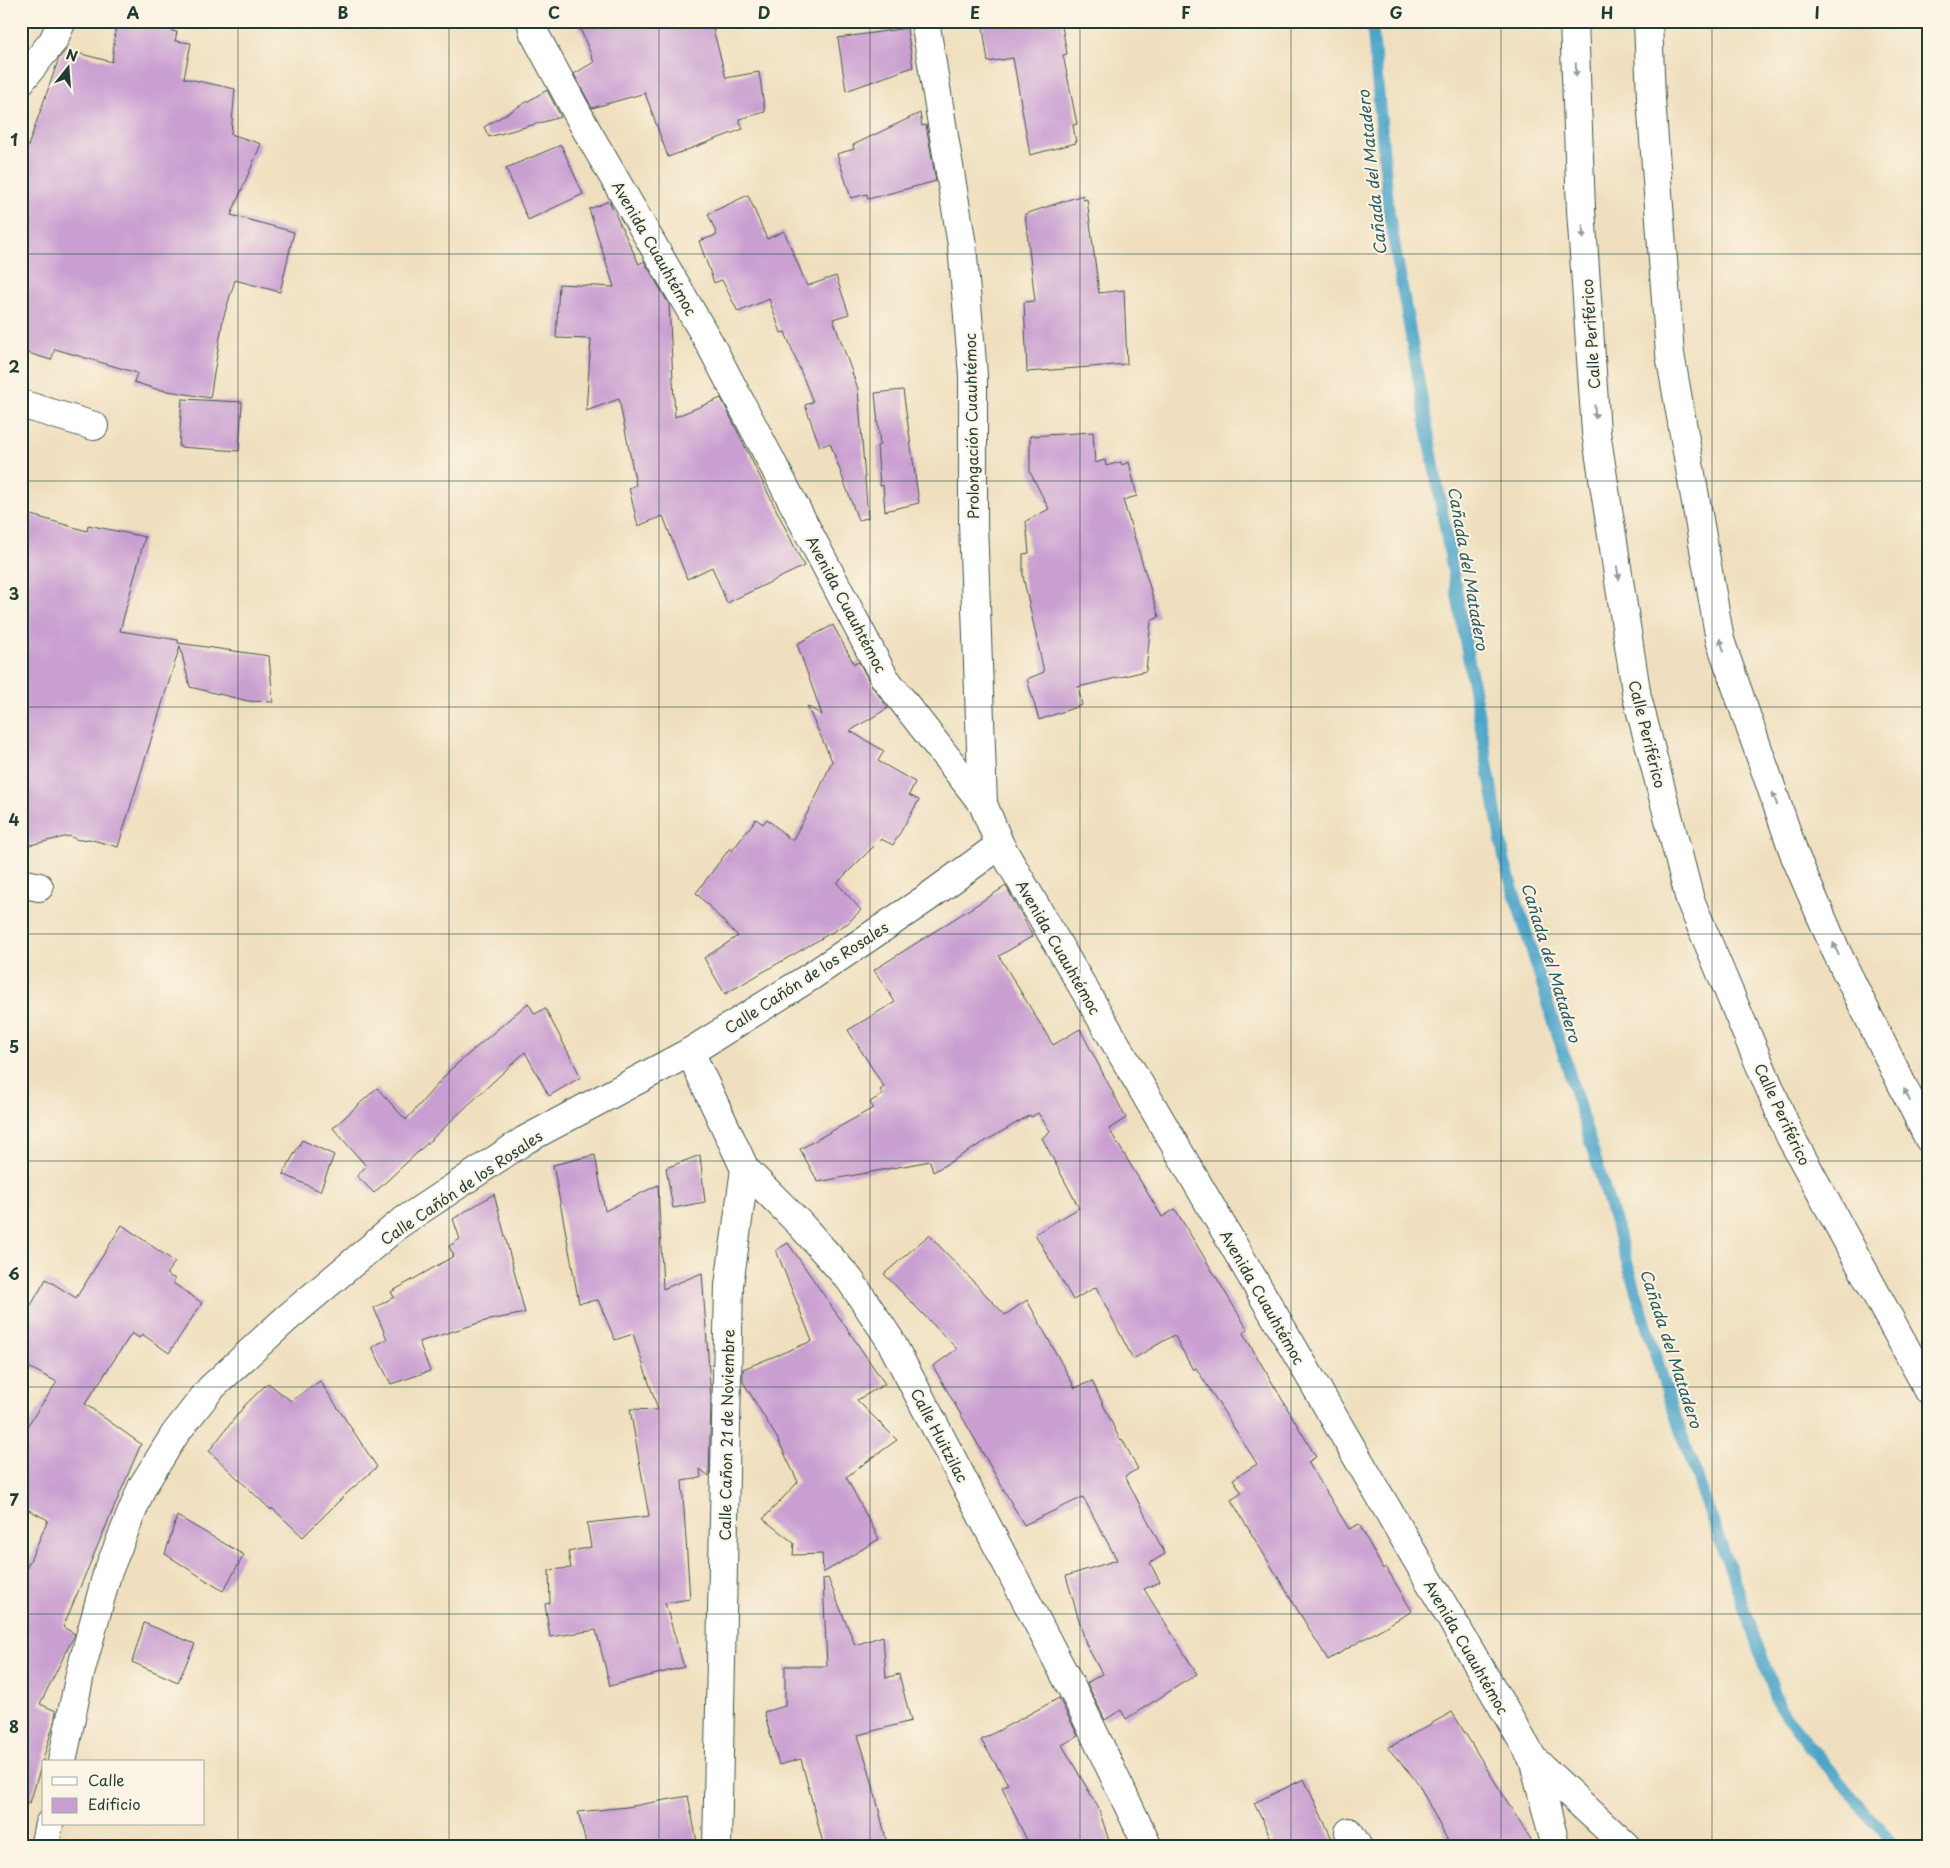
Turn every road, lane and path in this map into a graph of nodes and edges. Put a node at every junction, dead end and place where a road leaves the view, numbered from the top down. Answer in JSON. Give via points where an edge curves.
{"nodes":[{"id":1,"x":62,"y":21,"type":"edge"},
{"id":2,"x":531,"y":21,"type":"edge"},
{"id":3,"x":925,"y":21,"type":"edge"},
{"id":4,"x":1574,"y":21,"type":"edge"},
{"id":5,"x":1648,"y":21,"type":"edge"},
{"id":6,"x":21,"y":81,"type":"edge"},
{"id":7,"x":21,"y":404,"type":"edge"},
{"id":8,"x":94,"y":426,"type":"dead end"},
{"id":9,"x":983,"y":804,"type":"junction"},
{"id":10,"x":1000,"y":845,"type":"junction"},
{"id":11,"x":690,"y":1052,"type":"junction"},
{"id":12,"x":1929,"y":1139,"type":"edge"},
{"id":13,"x":745,"y":1169,"type":"junction"},
{"id":14,"x":1929,"y":1391,"type":"edge"},
{"id":15,"x":1533,"y":1759,"type":"junction"},
{"id":16,"x":62,"y":1760,"type":"edge"},
{"id":17,"x":49,"y":1826,"type":"edge"},
{"id":18,"x":44,"y":1847,"type":"edge"},
{"id":19,"x":718,"y":1847,"type":"edge"},
{"id":20,"x":1148,"y":1847,"type":"edge"},
{"id":21,"x":1556,"y":1847,"type":"edge"},
{"id":22,"x":1627,"y":1847,"type":"edge"}],
"edges":[{"from":1,"to":6,"type":"main road","via":[[53,41]]},
{"from":2,"to":9,"type":"main road","name":"Avenida Cuauhtémoc","via":[[534,33],[587,131],[710,344],[884,676]]},
{"from":3,"to":9,"type":"main road","name":"Prolongación Cuauhtémoc","via":[[962,245],[973,375],[973,522]]},
{"from":4,"to":14,"type":"main road","name":"Calle Periférico","one_way":true,"via":[[1581,210],[1596,432],[1636,697],[1694,909],[1790,1136]]},
{"from":12,"to":5,"type":"main road","one_way":true,"via":[[1837,953],[1795,856],[1720,640],[1670,354]]},
{"from":7,"to":8,"type":"main road"},
{"from":9,"to":10,"type":"main road","name":"Avenida Cuauhtémoc"},
{"from":10,"to":11,"type":"main road","name":"Calle Cañón de los Rosales","via":[[810,977]]},
{"from":10,"to":15,"type":"main road","name":"Avenida Cuauhtémoc"},
{"from":11,"to":13,"type":"main road","name":"Calle Huitzilac"},
{"from":11,"to":16,"type":"main road","name":"Calle Cañón de los Rosales","via":[[525,1140],[399,1224],[286,1319],[211,1388],[175,1434],[138,1495],[107,1574],[80,1674]]},
{"from":13,"to":19,"type":"main road","name":"Calle Cañon 21 de Noviembre","via":[[729,1285]]},
{"from":13,"to":20,"type":"main road","name":"Calle Huitzilac","via":[[850,1280],[889,1338],[1080,1704]]},
{"from":15,"to":21,"type":"main road"},
{"from":15,"to":22,"type":"main road","name":"Avenida Cuauhtémoc"},
{"from":17,"to":18,"type":"main road"}]}
